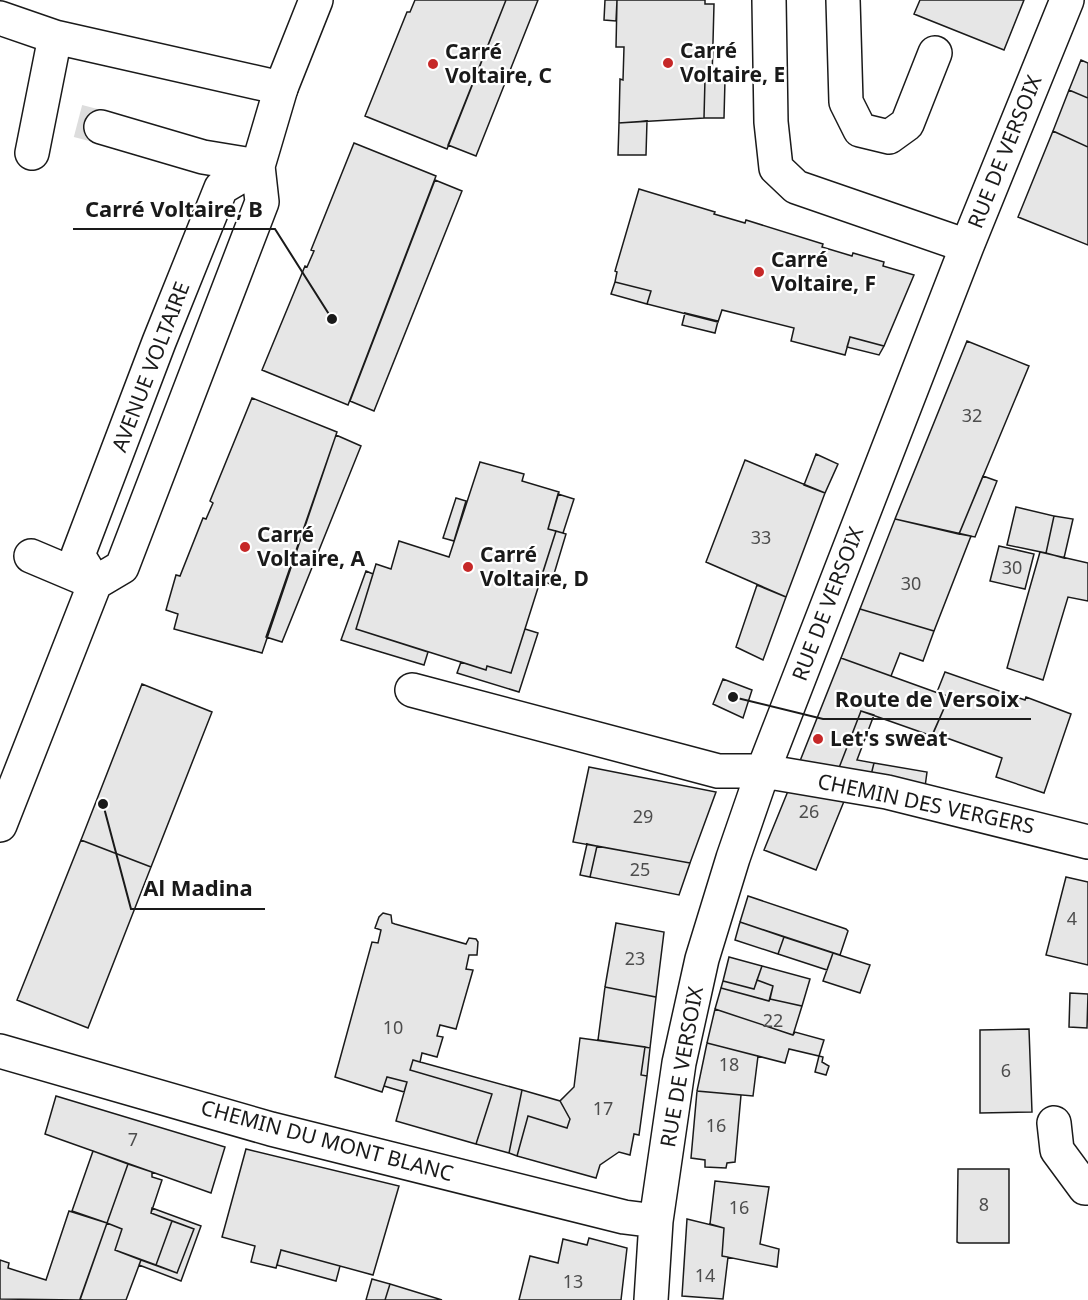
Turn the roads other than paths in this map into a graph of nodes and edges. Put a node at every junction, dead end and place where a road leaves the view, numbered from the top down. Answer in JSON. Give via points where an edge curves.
{"nodes":[{"id":1,"x":316,"y":0,"type":"edge"},
{"id":2,"x":769,"y":0,"type":"edge"},
{"id":3,"x":843,"y":0,"type":"edge"},
{"id":4,"x":1067,"y":0,"type":"edge"},
{"id":5,"x":0,"y":18,"type":"edge"},
{"id":6,"x":56,"y":37,"type":"junction"},
{"id":7,"x":936,"y":53,"type":"dead end"},
{"id":8,"x":281,"y":88,"type":"junction"},
{"id":9,"x":101,"y":127,"type":"tunnel mouth"},
{"id":10,"x":32,"y":153,"type":"dead end"},
{"id":11,"x":258,"y":166,"type":"junction"},
{"id":12,"x":967,"y":246,"type":"junction"},
{"id":13,"x":31,"y":556,"type":"dead end"},
{"id":14,"x":95,"y":583,"type":"junction"},
{"id":15,"x":412,"y":690,"type":"dead end"},
{"id":16,"x":763,"y":771,"type":"junction"},
{"id":17,"x":0,"y":825,"type":"edge"},
{"id":18,"x":1088,"y":842,"type":"edge"},
{"id":19,"x":0,"y":1051,"type":"edge"},
{"id":20,"x":1054,"y":1123,"type":"dead end"},
{"id":21,"x":1088,"y":1188,"type":"edge"},
{"id":22,"x":656,"y":1221,"type":"junction"},
{"id":23,"x":651,"y":1300,"type":"edge"}],
"edges":[{"from":1,"to":8,"type":"street","name":"AVENUE VOLTAIRE"},
{"from":2,"to":12,"type":"street","via":[[771,122],[776,168],[796,187]]},
{"from":3,"to":7,"type":"street","via":[[846,102],[860,130],[889,137],[907,124]]},
{"from":4,"to":12,"type":"street","name":"RUE DE VERSOIX"},
{"from":5,"to":6,"type":"street"},
{"from":6,"to":8,"type":"street"},
{"from":6,"to":10,"type":"street"},
{"from":8,"to":11,"type":"street","name":"AVENUE VOLTAIRE"},
{"from":9,"to":11,"type":"street","via":[[203,157]]},
{"from":11,"to":14,"type":"street","name":"AVENUE VOLTAIRE","via":[[262,202],[122,567]]},
{"from":11,"to":14,"type":"street","name":"AVENUE VOLTAIRE","via":[[222,188],[159,342],[78,555]]},
{"from":12,"to":16,"type":"street","name":"RUE DE VERSOIX"},
{"from":13,"to":14,"type":"street"},
{"from":14,"to":17,"type":"street"},
{"from":15,"to":16,"type":"street","name":"CHEMIN DES VERGERS","via":[[718,771]]},
{"from":16,"to":18,"type":"street","name":"CHEMIN DES VERGERS","via":[[887,792]]},
{"from":16,"to":22,"type":"street","name":"RUE DE VERSOIX","via":[[702,959],[679,1063]]},
{"from":19,"to":22,"type":"street","name":"CHEMIN DU MONT BLANC","via":[[271,1129],[613,1214]]},
{"from":20,"to":21,"type":"street","via":[[1057,1150]]},
{"from":22,"to":23,"type":"street","name":"RUE DE VERSOIX"}]}
